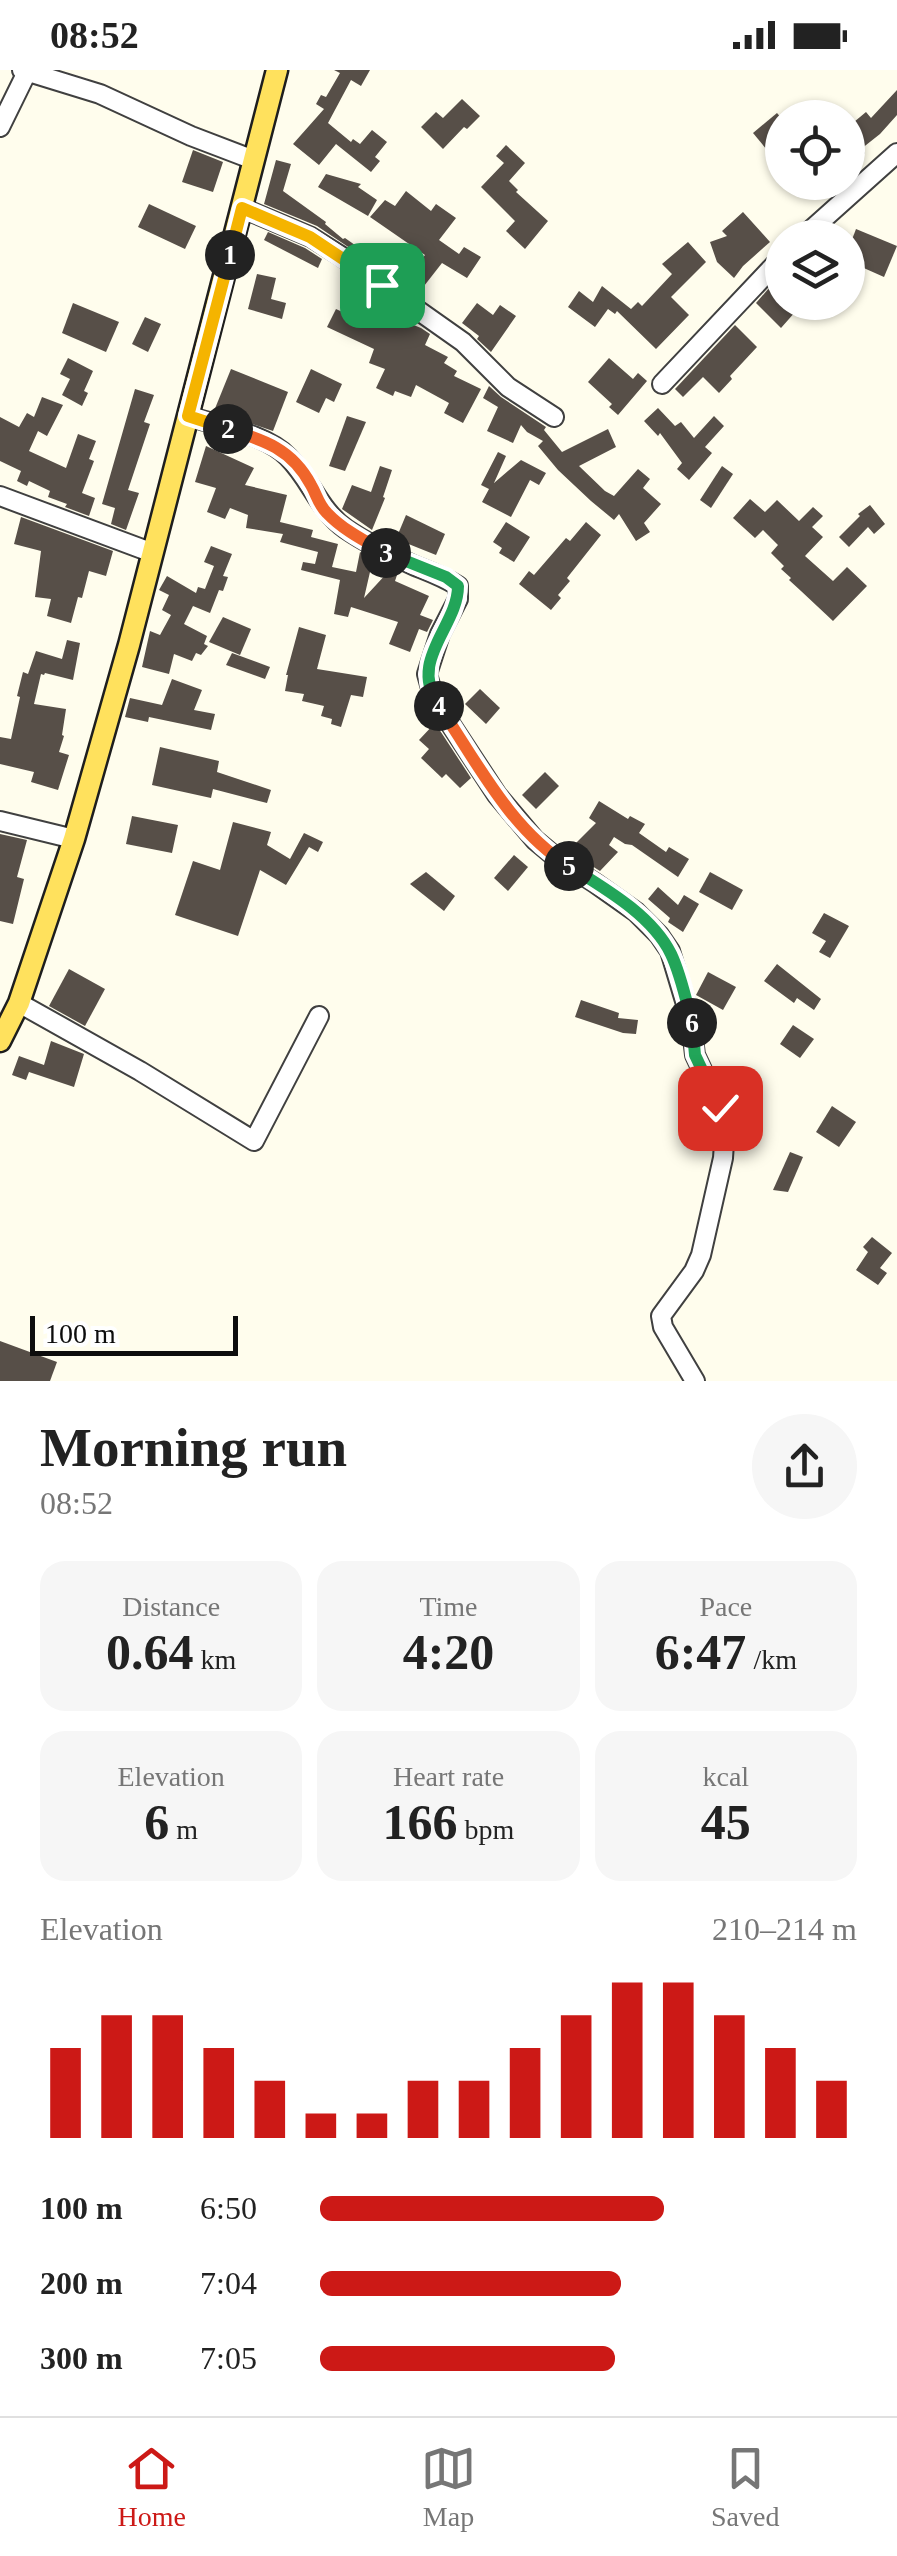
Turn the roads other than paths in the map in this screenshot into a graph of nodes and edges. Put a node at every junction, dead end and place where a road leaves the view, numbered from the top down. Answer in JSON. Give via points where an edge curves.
{"nodes":[{"id":1,"x":277,"y":70,"type":"edge"},
{"id":2,"x":24,"y":71,"type":"edge"},
{"id":3,"x":0,"y":127,"type":"edge"},
{"id":4,"x":897,"y":154,"type":"edge"},
{"id":5,"x":254,"y":160,"type":"junction"},
{"id":6,"x":242,"y":208,"type":"junction"},
{"id":7,"x":822,"y":220,"type":"edge"},
{"id":8,"x":765,"y":276,"type":"edge"},
{"id":9,"x":662,"y":384,"type":"dead end"},
{"id":10,"x":188,"y":416,"type":"junction"},
{"id":11,"x":554,"y":417,"type":"dead end"},
{"id":12,"x":0,"y":496,"type":"edge"},
{"id":13,"x":153,"y":553,"type":"junction"},
{"id":14,"x":0,"y":821,"type":"edge"},
{"id":15,"x":74,"y":838,"type":"junction"},
{"id":16,"x":20,"y":1003,"type":"junction"},
{"id":17,"x":319,"y":1016,"type":"dead end"},
{"id":18,"x":0,"y":1041,"type":"edge"},
{"id":19,"x":695,"y":1381,"type":"edge"}],
"edges":[{"from":1,"to":5,"type":"main road"},
{"from":2,"to":3,"type":"street"},
{"from":2,"to":5,"type":"street","via":[[100,94]]},
{"from":4,"to":7,"type":"street"},
{"from":5,"to":6,"type":"main road"},
{"from":6,"to":10,"type":"main road"},
{"from":6,"to":11,"type":"street","via":[[341,256]]},
{"from":8,"to":9,"type":"street"},
{"from":10,"to":13,"type":"main road"},
{"from":10,"to":19,"type":"street","via":[[271,443],[342,526],[458,586],[428,674],[434,699],[535,840],[636,912],[670,951],[692,1021],[695,1055],[726,1128],[701,1255],[661,1316]]},
{"from":12,"to":13,"type":"street"},
{"from":13,"to":15,"type":"main road"},
{"from":14,"to":15,"type":"street"},
{"from":15,"to":16,"type":"main road"},
{"from":16,"to":17,"type":"street","via":[[254,1141]]},
{"from":16,"to":18,"type":"main road"}]}
